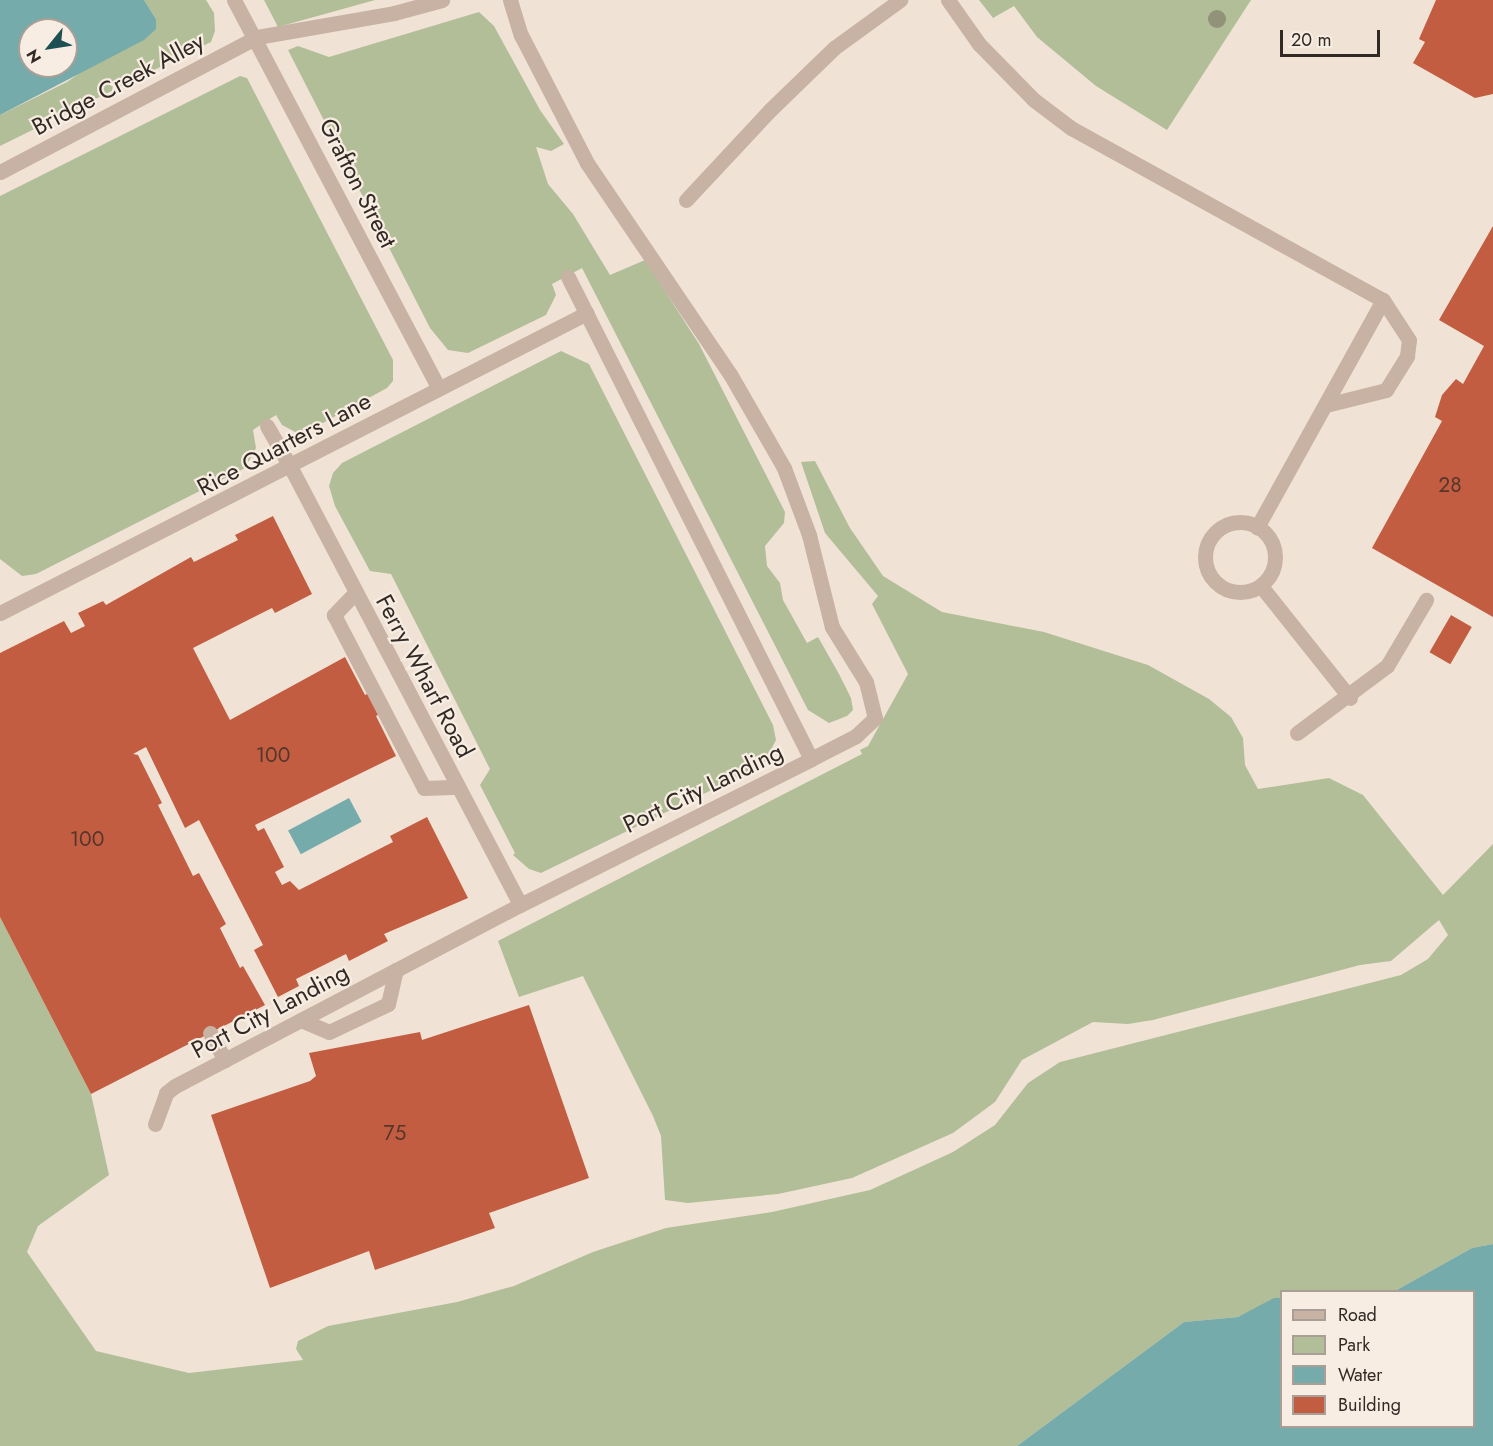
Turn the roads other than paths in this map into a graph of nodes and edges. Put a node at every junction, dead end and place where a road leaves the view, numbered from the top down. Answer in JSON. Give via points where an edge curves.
{"nodes":[{"id":1,"x":234,"y":0,"type":"edge"},
{"id":2,"x":442,"y":0,"type":"edge"},
{"id":3,"x":510,"y":0,"type":"edge"},
{"id":4,"x":900,"y":0,"type":"edge"},
{"id":5,"x":948,"y":0,"type":"edge"},
{"id":6,"x":257,"y":37,"type":"junction"},
{"id":7,"x":0,"y":172,"type":"edge"},
{"id":8,"x":687,"y":200,"type":"dead end"},
{"id":9,"x":568,"y":277,"type":"dead end"},
{"id":10,"x":1383,"y":300,"type":"junction"},
{"id":11,"x":587,"y":314,"type":"junction"},
{"id":12,"x":439,"y":388,"type":"junction"},
{"id":13,"x":1326,"y":405,"type":"junction"},
{"id":14,"x":267,"y":426,"type":"dead end"},
{"id":15,"x":291,"y":468,"type":"junction"},
{"id":16,"x":1257,"y":527,"type":"junction"},
{"id":17,"x":1261,"y":586,"type":"junction"},
{"id":18,"x":356,"y":592,"type":"junction"},
{"id":19,"x":1426,"y":600,"type":"dead end"},
{"id":20,"x":0,"y":614,"type":"edge"},
{"id":21,"x":1350,"y":698,"type":"junction"},
{"id":22,"x":1297,"y":733,"type":"dead end"},
{"id":23,"x":811,"y":759,"type":"junction"},
{"id":24,"x":458,"y":786,"type":"junction"},
{"id":25,"x":520,"y":905,"type":"junction"},
{"id":26,"x":396,"y":970,"type":"junction"},
{"id":27,"x":301,"y":1020,"type":"junction"},
{"id":28,"x":210,"y":1033,"type":"dead end"},
{"id":29,"x":225,"y":1060,"type":"junction"},
{"id":30,"x":155,"y":1124,"type":"dead end"}],
"edges":[{"from":1,"to":6,"type":"street","name":"Grafton Street"},
{"from":2,"to":6,"type":"street","name":"Bridge Creek Alley","via":[[394,13]]},
{"from":3,"to":23,"type":"street","via":[[521,35],[587,164],[730,374],[783,468],[809,535],[832,627],[866,682],[875,718],[855,736]]},
{"from":4,"to":8,"type":"street","via":[[834,48]]},
{"from":5,"to":10,"type":"street","via":[[979,44],[1034,100],[1071,128]]},
{"from":6,"to":7,"type":"street","name":"Bridge Creek Alley"},
{"from":6,"to":12,"type":"street","name":"Grafton Street"},
{"from":9,"to":11,"type":"street","name":"Port City Landing"},
{"from":10,"to":13,"type":"street"},
{"from":10,"to":13,"type":"street","via":[[1409,340],[1407,356],[1386,390]]},
{"from":11,"to":12,"type":"street","name":"Rice Quarters Lane"},
{"from":11,"to":23,"type":"street","name":"Port City Landing"},
{"from":12,"to":15,"type":"street","name":"Rice Quarters Lane"},
{"from":13,"to":16,"type":"street"},
{"from":14,"to":15,"type":"street","name":"Ferry Wharf Road"},
{"from":15,"to":18,"type":"street","name":"Ferry Wharf Road"},
{"from":15,"to":20,"type":"street","name":"Rice Quarters Lane"},
{"from":16,"to":17,"type":"street","via":[[1274,549],[1273,567]]},
{"from":16,"to":17,"type":"street","via":[[1237,522],[1220,528],[1211,537],[1205,554],[1208,573],[1226,589],[1245,592]]},
{"from":17,"to":21,"type":"street"},
{"from":18,"to":24,"type":"street","name":"Ferry Wharf Road"},
{"from":18,"to":24,"type":"street","via":[[334,615],[424,788]]},
{"from":19,"to":21,"type":"street","via":[[1387,666]]},
{"from":21,"to":22,"type":"street"},
{"from":23,"to":25,"type":"street","name":"Port City Landing"},
{"from":24,"to":25,"type":"street","name":"Ferry Wharf Road"},
{"from":25,"to":26,"type":"street","name":"Port City Landing"},
{"from":26,"to":27,"type":"street","name":"Port City Landing"},
{"from":26,"to":27,"type":"street","via":[[388,1004],[329,1032]]},
{"from":27,"to":29,"type":"street","name":"Port City Landing"},
{"from":28,"to":29,"type":"street"},
{"from":29,"to":30,"type":"street","name":"Port City Landing","via":[[166,1093]]}]}
